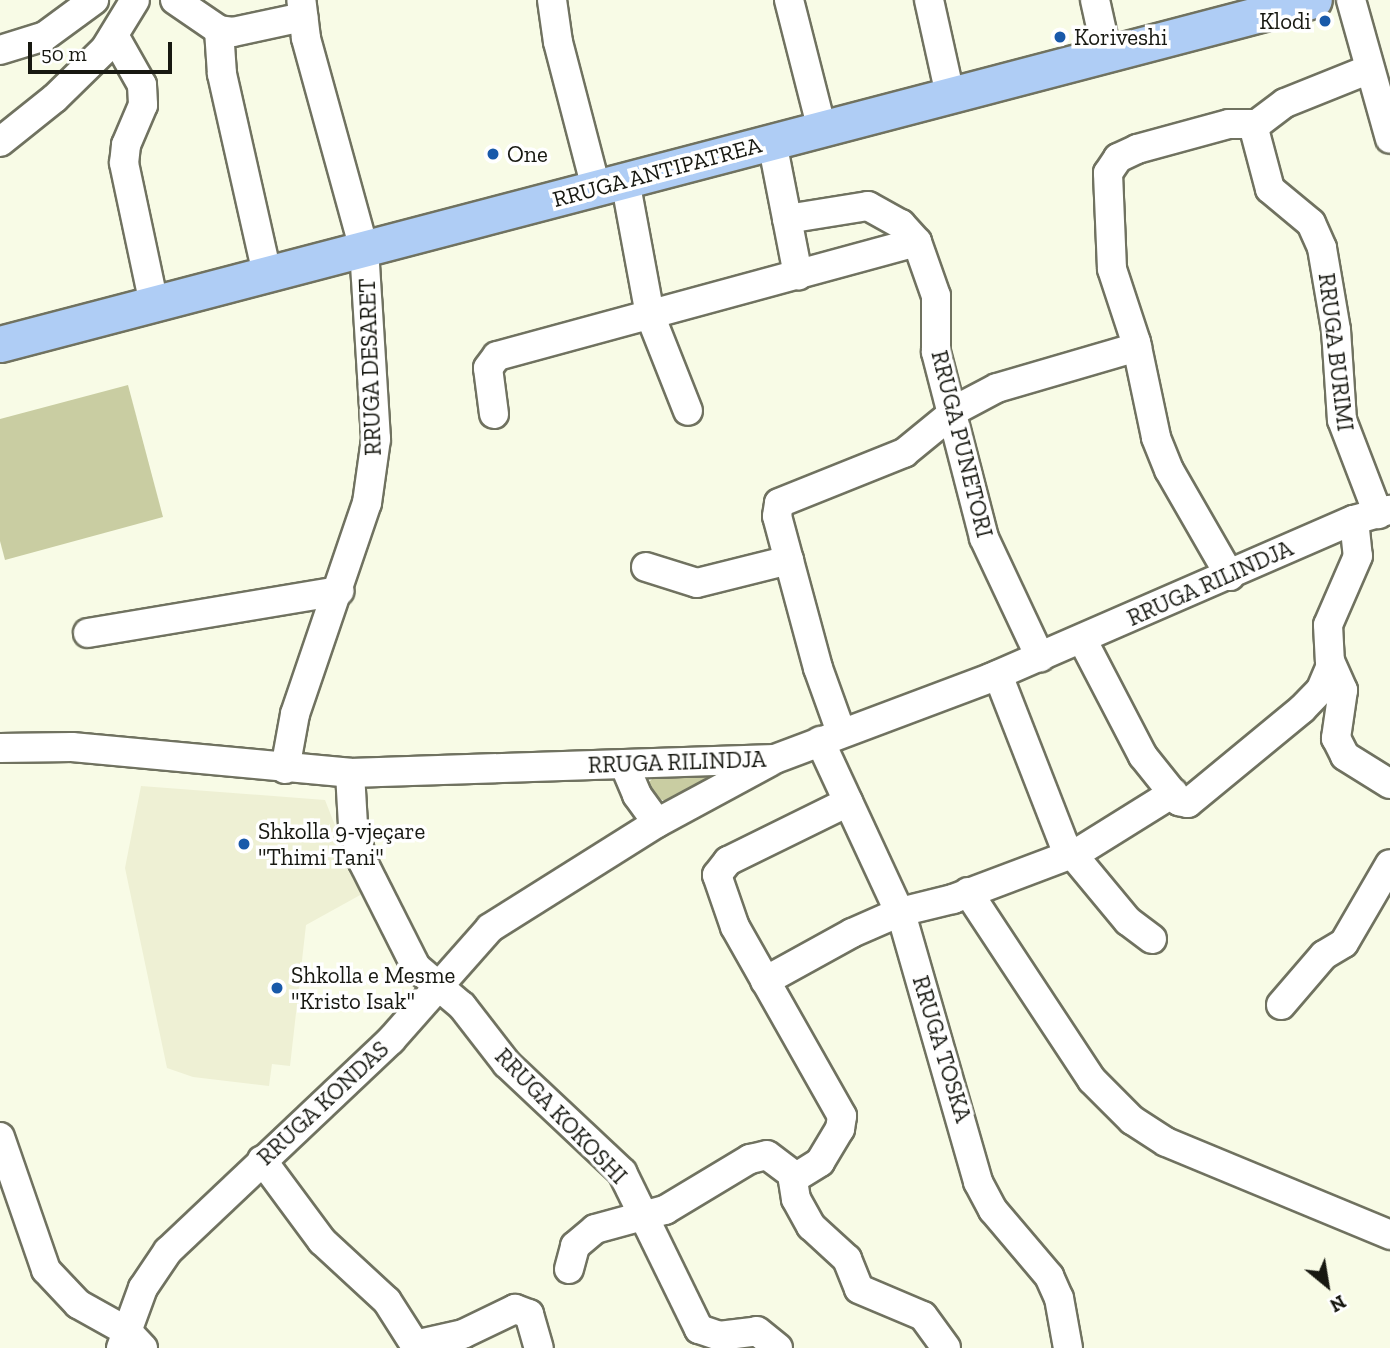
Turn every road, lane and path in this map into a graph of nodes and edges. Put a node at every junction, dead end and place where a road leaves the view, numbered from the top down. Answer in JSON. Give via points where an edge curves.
{"nodes":[{"id":1,"x":94,"y":0,"type":"edge"},
{"id":2,"x":135,"y":0,"type":"edge"},
{"id":3,"x":175,"y":0,"type":"edge"},
{"id":4,"x":552,"y":0,"type":"edge"},
{"id":5,"x":789,"y":0,"type":"edge"},
{"id":6,"x":929,"y":0,"type":"edge"},
{"id":7,"x":1095,"y":0,"type":"edge"},
{"id":8,"x":1314,"y":0,"type":"edge"},
{"id":9,"x":1350,"y":0,"type":"edge"},
{"id":10,"x":302,"y":8,"type":"edge"},
{"id":11,"x":219,"y":30,"type":"junction"},
{"id":12,"x":115,"y":37,"type":"junction"},
{"id":13,"x":0,"y":50,"type":"edge"},
{"id":14,"x":1107,"y":54,"type":"junction"},
{"id":15,"x":1367,"y":70,"type":"junction"},
{"id":16,"x":950,"y":95,"type":"junction"},
{"id":17,"x":1253,"y":125,"type":"junction"},
{"id":18,"x":822,"y":128,"type":"junction"},
{"id":19,"x":1390,"y":139,"type":"edge"},
{"id":20,"x":0,"y":142,"type":"edge"},
{"id":21,"x":772,"y":142,"type":"junction"},
{"id":22,"x":611,"y":184,"type":"junction"},
{"id":23,"x":787,"y":219,"type":"junction"},
{"id":24,"x":917,"y":242,"type":"junction"},
{"id":25,"x":364,"y":249,"type":"junction"},
{"id":26,"x":267,"y":274,"type":"junction"},
{"id":27,"x":798,"y":275,"type":"junction"},
{"id":28,"x":154,"y":304,"type":"junction"},
{"id":29,"x":650,"y":315,"type":"junction"},
{"id":30,"x":0,"y":344,"type":"edge"},
{"id":31,"x":1137,"y":347,"type":"junction"},
{"id":32,"x":688,"y":411,"type":"dead end"},
{"id":33,"x":494,"y":414,"type":"dead end"},
{"id":34,"x":952,"y":416,"type":"junction"},
{"id":35,"x":1374,"y":514,"type":"edge"},
{"id":36,"x":789,"y":560,"type":"junction"},
{"id":37,"x":646,"y":567,"type":"dead end"},
{"id":38,"x":1230,"y":576,"type":"junction"},
{"id":39,"x":340,"y":591,"type":"junction"},
{"id":40,"x":88,"y":633,"type":"dead end"},
{"id":41,"x":1082,"y":639,"type":"junction"},
{"id":42,"x":1040,"y":657,"type":"junction"},
{"id":43,"x":1331,"y":666,"type":"junction"},
{"id":44,"x":998,"y":675,"type":"junction"},
{"id":45,"x":831,"y":737,"type":"junction"},
{"id":46,"x":0,"y":748,"type":"edge"},
{"id":47,"x":775,"y":759,"type":"junction"},
{"id":48,"x":624,"y":764,"type":"junction"},
{"id":49,"x":285,"y":769,"type":"junction"},
{"id":50,"x":350,"y":774,"type":"junction"},
{"id":51,"x":1390,"y":784,"type":"edge"},
{"id":52,"x":1173,"y":793,"type":"junction"},
{"id":53,"x":848,"y":802,"type":"junction"},
{"id":54,"x":657,"y":823,"type":"junction"},
{"id":55,"x":1073,"y":854,"type":"junction"},
{"id":56,"x":1390,"y":864,"type":"edge"},
{"id":57,"x":968,"y":892,"type":"junction"},
{"id":58,"x":900,"y":912,"type":"junction"},
{"id":59,"x":1152,"y":939,"type":"dead end"},
{"id":60,"x":765,"y":981,"type":"junction"},
{"id":61,"x":438,"y":988,"type":"junction"},
{"id":62,"x":1281,"y":1005,"type":"dead end"},
{"id":63,"x":0,"y":1137,"type":"edge"},
{"id":64,"x":262,"y":1160,"type":"junction"},
{"id":65,"x":793,"y":1179,"type":"junction"},
{"id":66,"x":641,"y":1215,"type":"junction"},
{"id":67,"x":1390,"y":1235,"type":"edge"},
{"id":68,"x":569,"y":1269,"type":"dead end"},
{"id":69,"x":131,"y":1343,"type":"edge"},
{"id":70,"x":539,"y":1348,"type":"edge"},
{"id":71,"x":778,"y":1348,"type":"edge"},
{"id":72,"x":946,"y":1348,"type":"edge"},
{"id":73,"x":1068,"y":1348,"type":"edge"}],
"edges":[{"from":1,"to":13,"type":"street","via":[[45,36]]},
{"from":2,"to":12,"type":"street"},
{"from":3,"to":11,"type":"street"},
{"from":4,"to":22,"type":"street","via":[[558,42]]},
{"from":5,"to":18,"type":"street"},
{"from":6,"to":16,"type":"street"},
{"from":7,"to":14,"type":"street"},
{"from":8,"to":14,"type":"main road","name":"RRUGA ANTIPATREA"},
{"from":9,"to":15,"type":"street"},
{"from":10,"to":11,"type":"street","via":[[242,32]]},
{"from":10,"to":25,"type":"street","name":"RRUGA DESARET"},
{"from":11,"to":26,"type":"street","via":[[222,75]]},
{"from":12,"to":20,"type":"street","via":[[55,98]]},
{"from":12,"to":28,"type":"street","via":[[142,85],[143,105],[126,145],[124,163]]},
{"from":14,"to":16,"type":"main road","name":"RRUGA ANTIPATREA"},
{"from":15,"to":17,"type":"street","via":[[1285,103]]},
{"from":15,"to":19,"type":"street"},
{"from":16,"to":18,"type":"main road","name":"RRUGA ANTIPATREA"},
{"from":17,"to":31,"type":"street","via":[[1229,124],[1137,149],[1113,163],[1108,188],[1112,269]]},
{"from":17,"to":35,"type":"street","name":"RRUGA BURIMI","via":[[1270,189],[1311,223],[1322,248],[1346,435]]},
{"from":18,"to":21,"type":"main road","name":"RRUGA ANTIPATREA"},
{"from":21,"to":22,"type":"main road","name":"RRUGA ANTIPATREA"},
{"from":21,"to":23,"type":"street"},
{"from":22,"to":25,"type":"main road","name":"RRUGA ANTIPATREA"},
{"from":22,"to":29,"type":"street"},
{"from":23,"to":24,"type":"street","name":"RRUGA PUNETORI","via":[[868,206],[901,224]]},
{"from":23,"to":27,"type":"street"},
{"from":24,"to":27,"type":"street"},
{"from":24,"to":34,"type":"street","name":"RRUGA PUNETORI","via":[[936,296],[936,352]]},
{"from":25,"to":26,"type":"main road","name":"RRUGA ANTIPATREA"},
{"from":25,"to":39,"type":"street","name":"RRUGA DESARET","via":[[372,338],[374,467]]},
{"from":26,"to":28,"type":"main road","name":"RRUGA ANTIPATREA"},
{"from":27,"to":29,"type":"street"},
{"from":28,"to":30,"type":"main road","name":"RRUGA ANTIPATREA"},
{"from":29,"to":32,"type":"street"},
{"from":29,"to":33,"type":"street","via":[[497,356],[488,368]]},
{"from":31,"to":34,"type":"street","via":[[1007,385],[959,408]]},
{"from":31,"to":38,"type":"street","via":[[1151,419],[1169,470]]},
{"from":34,"to":36,"type":"street","name":"RRUGA TOSKA","via":[[904,453],[779,503]]},
{"from":34,"to":42,"type":"street","name":"RRUGA PUNETORI","via":[[984,538]]},
{"from":35,"to":38,"type":"street","name":"RRUGA RILINDJA"},
{"from":35,"to":43,"type":"street","name":"RRUGA BURIMI","via":[[1328,625]]},
{"from":36,"to":37,"type":"street","via":[[696,583]]},
{"from":36,"to":45,"type":"street","name":"RRUGA TOSKA"},
{"from":38,"to":41,"type":"street","name":"RRUGA RILINDJA"},
{"from":39,"to":40,"type":"street"},
{"from":39,"to":49,"type":"street","name":"RRUGA DESARET","via":[[295,714]]},
{"from":41,"to":42,"type":"street","name":"RRUGA RILINDJA"},
{"from":41,"to":52,"type":"street","via":[[1143,756]]},
{"from":42,"to":44,"type":"street","name":"RRUGA RILINDJA"},
{"from":43,"to":51,"type":"street","name":"RRUGA BURIMI","via":[[1343,690],[1336,738],[1341,753]]},
{"from":43,"to":52,"type":"street","via":[[1321,690],[1210,788],[1188,803]]},
{"from":44,"to":45,"type":"street","name":"RRUGA RILINDJA"},
{"from":44,"to":55,"type":"street","via":[[1056,825]]},
{"from":45,"to":47,"type":"street","name":"RRUGA RILINDJA"},
{"from":45,"to":53,"type":"street","name":"RRUGA TOSKA"},
{"from":46,"to":49,"type":"street","name":"RRUGA RILINDJA","via":[[72,747]]},
{"from":47,"to":48,"type":"street","name":"RRUGA RILINDJA"},
{"from":47,"to":54,"type":"street","name":"RRUGA KONDAS"},
{"from":48,"to":50,"type":"street","name":"RRUGA RILINDJA"},
{"from":48,"to":54,"type":"street","via":[[637,795]]},
{"from":49,"to":50,"type":"street","name":"RRUGA RILINDJA"},
{"from":50,"to":61,"type":"street","name":"RRUGA KOKOSHI","via":[[353,825],[363,862],[416,967]]},
{"from":52,"to":55,"type":"street"},
{"from":53,"to":58,"type":"street","name":"RRUGA TOSKA"},
{"from":53,"to":60,"type":"street","via":[[728,861],[717,875],[724,905]]},
{"from":54,"to":61,"type":"street","name":"RRUGA KONDAS","via":[[505,915]]},
{"from":55,"to":57,"type":"street"},
{"from":55,"to":59,"type":"street","via":[[1128,921]]},
{"from":56,"to":62,"type":"street","via":[[1344,943],[1324,955]]},
{"from":57,"to":58,"type":"street"},
{"from":57,"to":67,"type":"street","via":[[1092,1080],[1132,1119],[1166,1142]]},
{"from":58,"to":60,"type":"street"},
{"from":58,"to":73,"type":"street","name":"RRUGA TOSKA","via":[[978,1182],[993,1210],[1049,1276],[1059,1298]]},
{"from":60,"to":65,"type":"street","via":[[842,1116],[840,1129],[820,1162]]},
{"from":61,"to":64,"type":"street","name":"RRUGA KONDAS","via":[[391,1040]]},
{"from":61,"to":66,"type":"street","name":"RRUGA KOKOSHI","via":[[470,1015],[507,1064],[622,1172]]},
{"from":63,"to":69,"type":"street","via":[[46,1270],[78,1304]]},
{"from":64,"to":69,"type":"street","name":"RRUGA KONDAS","via":[[154,1267]]},
{"from":64,"to":70,"type":"street","via":[[322,1241],[387,1301],[415,1345],[463,1334],[515,1309],[529,1314]]},
{"from":65,"to":66,"type":"street","via":[[786,1165],[761,1154],[678,1203]]},
{"from":65,"to":72,"type":"street","via":[[796,1199],[811,1226],[847,1259],[859,1289],[923,1316]]},
{"from":66,"to":68,"type":"street","via":[[611,1222],[582,1237]]},
{"from":66,"to":71,"type":"street","name":"RRUGA KOKOSHI","via":[[699,1329],[719,1336],[757,1331]]}]}
